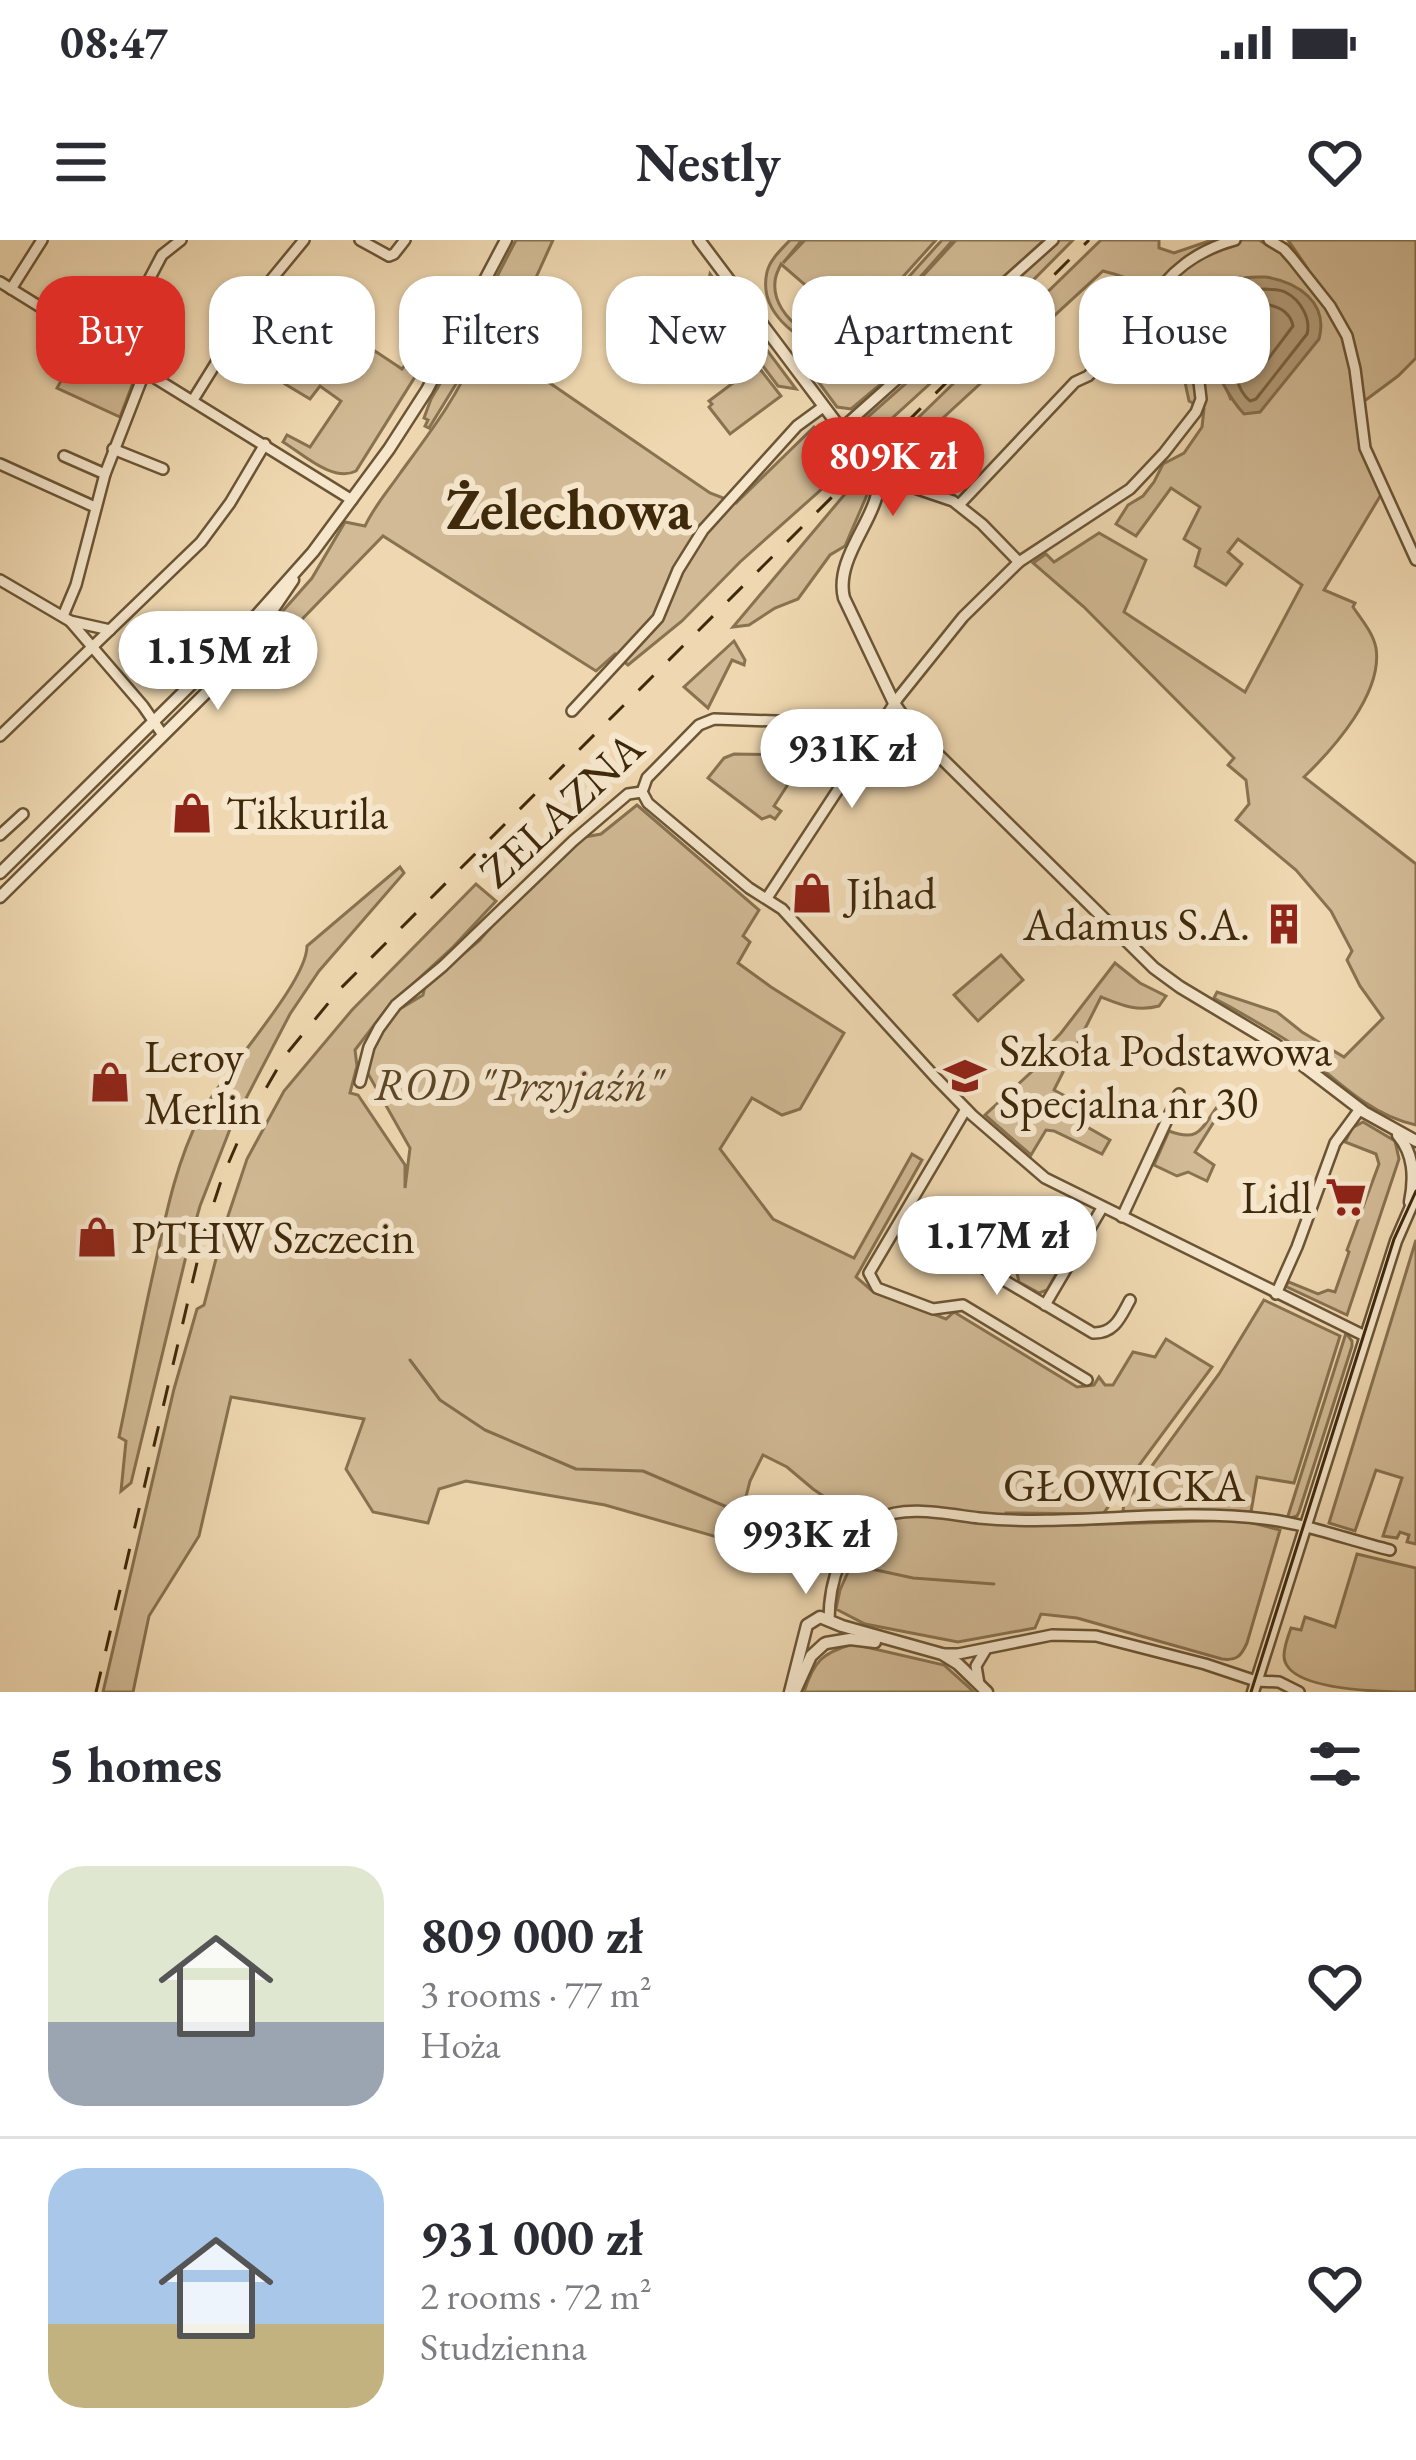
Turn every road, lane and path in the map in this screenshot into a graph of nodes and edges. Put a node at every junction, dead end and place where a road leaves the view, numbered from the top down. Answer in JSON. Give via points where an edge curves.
{"nodes":[{"id":1,"x":42,"y":240,"type":"edge"},
{"id":2,"x":181,"y":240,"type":"edge"},
{"id":3,"x":304,"y":240,"type":"edge"},
{"id":4,"x":360,"y":240,"type":"edge"},
{"id":5,"x":405,"y":240,"type":"edge"},
{"id":6,"x":506,"y":240,"type":"edge"},
{"id":7,"x":699,"y":240,"type":"edge"},
{"id":8,"x":1053,"y":240,"type":"edge"},
{"id":9,"x":1235,"y":240,"type":"edge"},
{"id":10,"x":1269,"y":240,"type":"edge"},
{"id":11,"x":151,"y":276,"type":"edge"},
{"id":12,"x":0,"y":282,"type":"edge"},
{"id":13,"x":11,"y":289,"type":"junction"},
{"id":14,"x":36,"y":304,"type":"edge"},
{"id":15,"x":1079,"y":380,"type":"edge"},
{"id":16,"x":140,"y":384,"type":"edge"},
{"id":17,"x":167,"y":384,"type":"edge"},
{"id":18,"x":193,"y":400,"type":"junction"},
{"id":19,"x":823,"y":407,"type":"junction"},
{"id":20,"x":840,"y":430,"type":"junction"},
{"id":21,"x":265,"y":444,"type":"junction"},
{"id":22,"x":113,"y":449,"type":"junction"},
{"id":23,"x":64,"y":456,"type":"dead end"},
{"id":24,"x":0,"y":464,"type":"edge"},
{"id":25,"x":163,"y":469,"type":"dead end"},
{"id":26,"x":105,"y":474,"type":"junction"},
{"id":27,"x":880,"y":481,"type":"junction"},
{"id":28,"x":352,"y":500,"type":"junction"},
{"id":29,"x":959,"y":505,"type":"junction"},
{"id":30,"x":95,"y":507,"type":"junction"},
{"id":31,"x":1416,"y":560,"type":"edge"},
{"id":32,"x":1018,"y":562,"type":"junction"},
{"id":33,"x":300,"y":567,"type":"junction"},
{"id":34,"x":0,"y":580,"type":"edge"},
{"id":35,"x":66,"y":618,"type":"junction"},
{"id":36,"x":110,"y":630,"type":"junction"},
{"id":37,"x":92,"y":647,"type":"junction"},
{"id":38,"x":894,"y":704,"type":"junction"},
{"id":39,"x":572,"y":711,"type":"dead end"},
{"id":40,"x":154,"y":720,"type":"junction"},
{"id":41,"x":878,"y":731,"type":"junction"},
{"id":42,"x":915,"y":733,"type":"junction"},
{"id":43,"x":163,"y":735,"type":"junction"},
{"id":44,"x":0,"y":736,"type":"edge"},
{"id":45,"x":642,"y":792,"type":"junction"},
{"id":46,"x":23,"y":814,"type":"dead end"},
{"id":47,"x":0,"y":835,"type":"edge"},
{"id":48,"x":0,"y":873,"type":"edge"},
{"id":49,"x":0,"y":897,"type":"edge"},
{"id":50,"x":767,"y":898,"type":"junction"},
{"id":51,"x":359,"y":1082,"type":"dead end"},
{"id":52,"x":1179,"y":1094,"type":"dead end"},
{"id":53,"x":966,"y":1109,"type":"junction"},
{"id":54,"x":1360,"y":1109,"type":"junction"},
{"id":55,"x":1377,"y":1120,"type":"junction"},
{"id":56,"x":1416,"y":1138,"type":"edge"},
{"id":57,"x":1416,"y":1195,"type":"edge"},
{"id":58,"x":1102,"y":1208,"type":"junction"},
{"id":59,"x":1122,"y":1217,"type":"junction"},
{"id":60,"x":1410,"y":1218,"type":"edge"},
{"id":61,"x":980,"y":1266,"type":"dead end"},
{"id":62,"x":1276,"y":1294,"type":"junction"},
{"id":63,"x":1130,"y":1300,"type":"dead end"},
{"id":64,"x":1045,"y":1305,"type":"junction"},
{"id":65,"x":1365,"y":1336,"type":"junction"},
{"id":66,"x":1087,"y":1380,"type":"dead end"},
{"id":67,"x":1305,"y":1527,"type":"junction"},
{"id":68,"x":1390,"y":1550,"type":"dead end"},
{"id":69,"x":825,"y":1620,"type":"junction"},
{"id":70,"x":806,"y":1631,"type":"junction"},
{"id":71,"x":825,"y":1644,"type":"junction"},
{"id":72,"x":995,"y":1646,"type":"junction"},
{"id":73,"x":920,"y":1648,"type":"junction"},
{"id":74,"x":942,"y":1654,"type":"junction"},
{"id":75,"x":1255,"y":1687,"type":"edge"},
{"id":76,"x":983,"y":1688,"type":"edge"},
{"id":77,"x":792,"y":1692,"type":"edge"},
{"id":78,"x":1267,"y":1692,"type":"edge"},
{"id":79,"x":1299,"y":1692,"type":"edge"}],
"edges":[{"from":1,"to":13,"type":"street"},
{"from":2,"to":11,"type":"street"},
{"from":3,"to":18,"type":"street","via":[[257,297]]},
{"from":4,"to":5,"type":"street","via":[[389,256]]},
{"from":6,"to":28,"type":"street","via":[[427,390]]},
{"from":7,"to":19,"type":"street"},
{"from":8,"to":20,"type":"street"},
{"from":9,"to":32,"type":"street","via":[[1183,265],[1149,306],[1197,376],[1199,405],[1130,489]]},
{"from":10,"to":31,"type":"street","via":[[1292,258],[1347,336],[1365,448]]},
{"from":12,"to":13,"type":"street"},
{"from":13,"to":14,"type":"street"},
{"from":15,"to":29,"type":"street"},
{"from":16,"to":22,"type":"street"},
{"from":17,"to":18,"type":"street"},
{"from":18,"to":21,"type":"street"},
{"from":19,"to":20,"type":"street"},
{"from":19,"to":39,"type":"street","via":[[703,530],[658,618]]},
{"from":20,"to":27,"type":"street","bridge":true},
{"from":21,"to":28,"type":"street"},
{"from":21,"to":36,"type":"street","via":[[201,542]]},
{"from":22,"to":25,"type":"street"},
{"from":22,"to":26,"type":"street"},
{"from":23,"to":26,"type":"street"},
{"from":24,"to":30,"type":"street"},
{"from":26,"to":30,"type":"street"},
{"from":27,"to":29,"type":"street"},
{"from":27,"to":38,"type":"street","via":[[842,586]]},
{"from":28,"to":33,"type":"street"},
{"from":29,"to":32,"type":"street"},
{"from":30,"to":35,"type":"street"},
{"from":32,"to":38,"type":"street"},
{"from":33,"to":40,"type":"street"},
{"from":33,"to":43,"type":"street","via":[[234,664]]},
{"from":34,"to":35,"type":"street"},
{"from":35,"to":36,"type":"street"},
{"from":35,"to":37,"type":"street"},
{"from":36,"to":37,"type":"street"},
{"from":37,"to":40,"type":"street"},
{"from":37,"to":44,"type":"street"},
{"from":38,"to":41,"type":"street"},
{"from":38,"to":42,"type":"street"},
{"from":40,"to":43,"type":"street"},
{"from":40,"to":48,"type":"street"},
{"from":41,"to":42,"type":"street"},
{"from":41,"to":45,"type":"street","name":"ŻELAZNA","via":[[714,718],[646,778]]},
{"from":41,"to":50,"type":"street"},
{"from":42,"to":54,"type":"street","via":[[1157,971]]},
{"from":43,"to":49,"type":"street"},
{"from":45,"to":50,"type":"street"},
{"from":45,"to":51,"type":"street","name":"ŻELAZNA","via":[[628,794],[573,841],[396,1005],[369,1047]]},
{"from":46,"to":47,"type":"street"},
{"from":50,"to":53,"type":"street"},
{"from":52,"to":59,"type":"street"},
{"from":53,"to":58,"type":"street","via":[[1045,1178]]},
{"from":53,"to":66,"type":"street","via":[[869,1274],[877,1288],[933,1309],[963,1305]]},
{"from":54,"to":55,"type":"street"},
{"from":54,"to":62,"type":"street","via":[[1335,1143]]},
{"from":55,"to":56,"type":"street"},
{"from":55,"to":60,"type":"street","via":[[1408,1151]]},
{"from":57,"to":60,"type":"street"},
{"from":58,"to":59,"type":"street"},
{"from":58,"to":64,"type":"street"},
{"from":59,"to":62,"type":"street"},
{"from":60,"to":65,"type":"street"},
{"from":61,"to":64,"type":"street"},
{"from":62,"to":65,"type":"street"},
{"from":63,"to":64,"type":"street","via":[[1102,1334]]},
{"from":65,"to":67,"type":"street"},
{"from":67,"to":68,"type":"street","name":"GŁOWICKA"},
{"from":67,"to":69,"type":"street","name":"GŁOWICKA","via":[[1225,1516],[890,1514],[843,1555]]},
{"from":67,"to":75,"type":"street"},
{"from":69,"to":70,"type":"street","via":[[810,1621]]},
{"from":69,"to":71,"type":"street","via":[[834,1633]]},
{"from":69,"to":73,"type":"street"},
{"from":70,"to":71,"type":"street"},
{"from":70,"to":77,"type":"street"},
{"from":71,"to":73,"type":"street","via":[[855,1639]]},
{"from":71,"to":77,"type":"street"},
{"from":72,"to":74,"type":"street"},
{"from":72,"to":75,"type":"street","via":[[1096,1636],[1205,1664]]},
{"from":72,"to":76,"type":"street","via":[[977,1660]]},
{"from":73,"to":74,"type":"street"},
{"from":74,"to":76,"type":"street"},
{"from":75,"to":78,"type":"street"},
{"from":75,"to":79,"type":"street","via":[[1276,1681]]}]}
